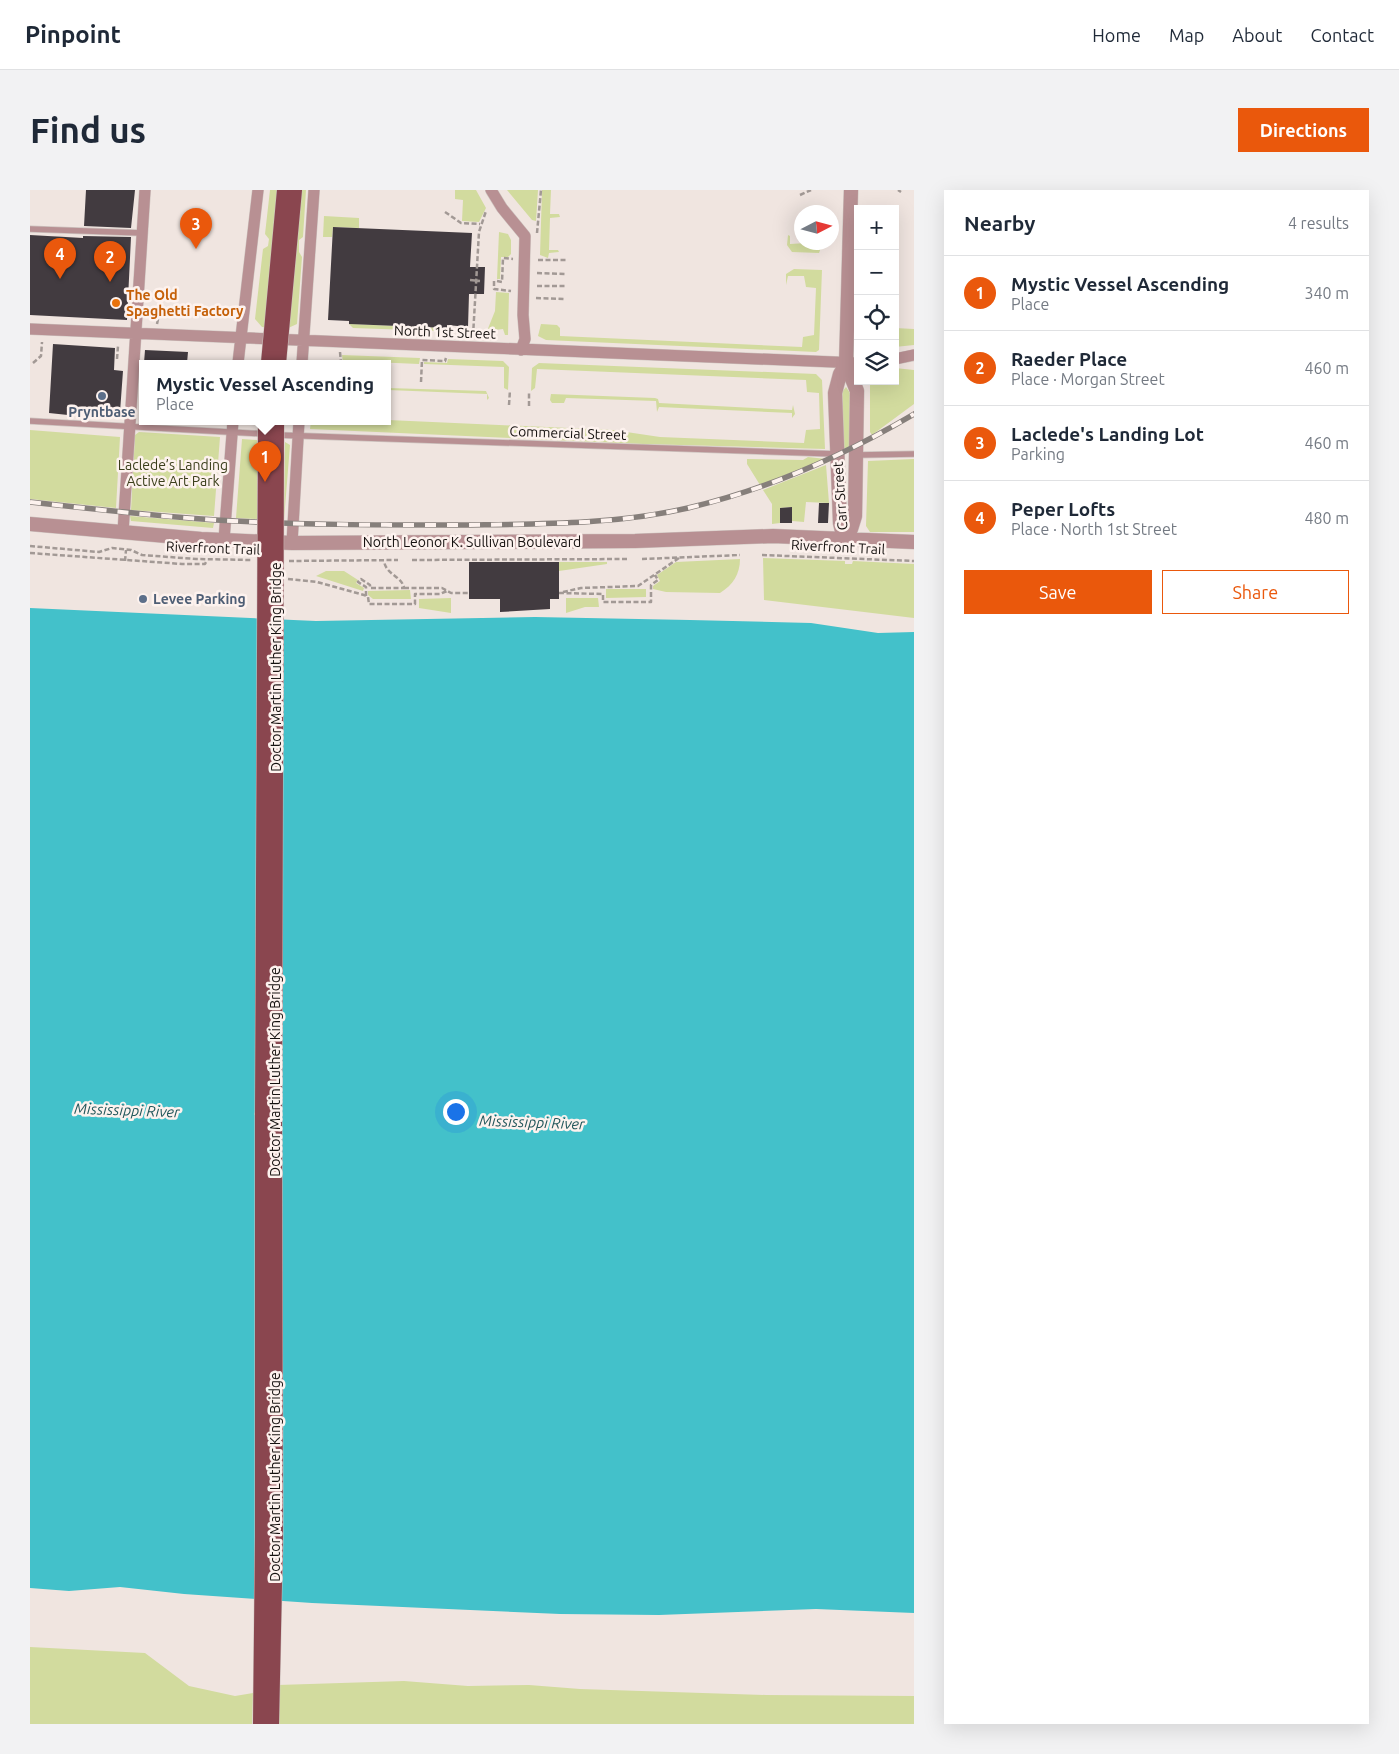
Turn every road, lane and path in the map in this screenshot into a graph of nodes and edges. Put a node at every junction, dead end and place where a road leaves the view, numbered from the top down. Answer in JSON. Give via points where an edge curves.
{"nodes":[{"id":1,"x":145,"y":190,"type":"edge"},
{"id":2,"x":258,"y":190,"type":"edge"},
{"id":3,"x":284,"y":190,"type":"edge"},
{"id":4,"x":295,"y":190,"type":"edge"},
{"id":5,"x":314,"y":190,"type":"edge"},
{"id":6,"x":492,"y":190,"type":"edge"},
{"id":7,"x":540,"y":190,"type":"edge"},
{"id":8,"x":811,"y":190,"type":"edge"},
{"id":9,"x":851,"y":190,"type":"edge"},
{"id":10,"x":800,"y":195,"type":"dead end"},
{"id":11,"x":486,"y":211,"type":"dead end"},
{"id":12,"x":445,"y":212,"type":"dead end"},
{"id":13,"x":480,"y":224,"type":"junction"},
{"id":14,"x":30,"y":229,"type":"edge"},
{"id":15,"x":142,"y":233,"type":"junction"},
{"id":16,"x":537,"y":233,"type":"dead end"},
{"id":17,"x":513,"y":259,"type":"dead end"},
{"id":18,"x":538,"y":260,"type":"dead end"},
{"id":19,"x":566,"y":260,"type":"dead end"},
{"id":20,"x":537,"y":273,"type":"dead end"},
{"id":21,"x":566,"y":274,"type":"dead end"},
{"id":22,"x":470,"y":280,"type":"dead end"},
{"id":23,"x":478,"y":281,"type":"junction"},
{"id":24,"x":537,"y":286,"type":"dead end"},
{"id":25,"x":565,"y":286,"type":"dead end"},
{"id":26,"x":512,"y":291,"type":"dead end"},
{"id":27,"x":536,"y":298,"type":"dead end"},
{"id":28,"x":564,"y":299,"type":"dead end"},
{"id":29,"x":160,"y":310,"type":"dead end"},
{"id":30,"x":157,"y":324,"type":"dead end"},
{"id":31,"x":30,"y":329,"type":"edge"},
{"id":32,"x":136,"y":334,"type":"junction"},
{"id":33,"x":473,"y":336,"type":"dead end"},
{"id":34,"x":241,"y":338,"type":"junction"},
{"id":35,"x":303,"y":341,"type":"junction"},
{"id":36,"x":42,"y":344,"type":"dead end"},
{"id":37,"x":118,"y":346,"type":"dead end"},
{"id":38,"x":521,"y":350,"type":"junction"},
{"id":39,"x":340,"y":352,"type":"dead end"},
{"id":40,"x":914,"y":355,"type":"edge"},
{"id":41,"x":446,"y":357,"type":"dead end"},
{"id":42,"x":899,"y":357,"type":"edge"},
{"id":43,"x":117,"y":359,"type":"dead end"},
{"id":44,"x":238,"y":360,"type":"edge"},
{"id":45,"x":268,"y":360,"type":"edge"},
{"id":46,"x":279,"y":360,"type":"edge"},
{"id":47,"x":302,"y":360,"type":"edge"},
{"id":48,"x":341,"y":360,"type":"edge"},
{"id":49,"x":32,"y":363,"type":"dead end"},
{"id":50,"x":852,"y":364,"type":"edge"},
{"id":51,"x":421,"y":382,"type":"dead end"},
{"id":52,"x":510,"y":390,"type":"dead end"},
{"id":53,"x":529,"y":391,"type":"dead end"},
{"id":54,"x":509,"y":405,"type":"dead end"},
{"id":55,"x":528,"y":406,"type":"dead end"},
{"id":56,"x":30,"y":421,"type":"edge"},
{"id":57,"x":265,"y":425,"type":"edge"},
{"id":58,"x":277,"y":425,"type":"edge"},
{"id":59,"x":299,"y":425,"type":"edge"},
{"id":60,"x":232,"y":426,"type":"edge"},
{"id":61,"x":130,"y":427,"type":"junction"},
{"id":62,"x":298,"y":436,"type":"junction"},
{"id":63,"x":837,"y":454,"type":"junction"},
{"id":64,"x":914,"y":454,"type":"edge"},
{"id":65,"x":857,"y":455,"type":"junction"},
{"id":66,"x":30,"y":524,"type":"edge"},
{"id":67,"x":123,"y":532,"type":"junction"},
{"id":68,"x":844,"y":539,"type":"junction"},
{"id":69,"x":224,"y":540,"type":"junction"},
{"id":70,"x":292,"y":542,"type":"junction"},
{"id":71,"x":914,"y":542,"type":"edge"},
{"id":72,"x":30,"y":546,"type":"edge"},
{"id":73,"x":126,"y":550,"type":"junction"},
{"id":74,"x":30,"y":553,"type":"edge"},
{"id":75,"x":740,"y":555,"type":"dead end"},
{"id":76,"x":762,"y":555,"type":"dead end"},
{"id":77,"x":680,"y":558,"type":"junction"},
{"id":78,"x":627,"y":559,"type":"dead end"},
{"id":79,"x":642,"y":559,"type":"dead end"},
{"id":80,"x":208,"y":560,"type":"junction"},
{"id":81,"x":256,"y":560,"type":"dead end"},
{"id":82,"x":398,"y":560,"type":"dead end"},
{"id":83,"x":412,"y":560,"type":"dead end"},
{"id":84,"x":284,"y":561,"type":"dead end"},
{"id":85,"x":384,"y":561,"type":"junction"},
{"id":86,"x":914,"y":561,"type":"edge"},
{"id":87,"x":125,"y":562,"type":"junction"},
{"id":88,"x":655,"y":575,"type":"junction"},
{"id":89,"x":284,"y":580,"type":"dead end"},
{"id":90,"x":404,"y":588,"type":"junction"},
{"id":91,"x":447,"y":591,"type":"junction"},
{"id":92,"x":469,"y":593,"type":"dead end"},
{"id":93,"x":366,"y":596,"type":"junction"},
{"id":94,"x":260,"y":1724,"type":"edge"},
{"id":95,"x":272,"y":1724,"type":"edge"}],
"edges":[{"from":1,"to":15,"type":"street"},
{"from":2,"to":34,"type":"street"},
{"from":3,"to":45,"type":"main road","bridge":true},
{"from":4,"to":46,"type":"main road","bridge":true},
{"from":5,"to":35,"type":"street"},
{"from":6,"to":38,"type":"street","via":[[525,236],[523,315],[518,337]]},
{"from":7,"to":16,"type":"path"},
{"from":8,"to":10,"type":"path"},
{"from":9,"to":50,"type":"street","name":"Carr Street"},
{"from":11,"to":13,"type":"path"},
{"from":12,"to":13,"type":"path","via":[[461,223]]},
{"from":13,"to":23,"type":"path"},
{"from":14,"to":15,"type":"lane"},
{"from":15,"to":32,"type":"street"},
{"from":17,"to":26,"type":"path","via":[[503,258],[502,282],[495,281],[494,289]]},
{"from":18,"to":19,"type":"path"},
{"from":20,"to":21,"type":"path"},
{"from":22,"to":23,"type":"path"},
{"from":23,"to":33,"type":"path"},
{"from":24,"to":25,"type":"path"},
{"from":27,"to":28,"type":"path"},
{"from":29,"to":30,"type":"path"},
{"from":31,"to":32,"type":"street","name":"North 1st Street"},
{"from":32,"to":34,"type":"street","name":"North 1st Street"},
{"from":32,"to":61,"type":"street"},
{"from":34,"to":35,"type":"street","name":"North 1st Street"},
{"from":34,"to":44,"type":"street"},
{"from":35,"to":38,"type":"street","name":"North 1st Street"},
{"from":35,"to":47,"type":"street"},
{"from":36,"to":49,"type":"path","via":[[41,356]]},
{"from":37,"to":43,"type":"path"},
{"from":38,"to":50,"type":"street","name":"North 1st Street"},
{"from":39,"to":48,"type":"path"},
{"from":40,"to":42,"type":"street"},
{"from":41,"to":51,"type":"path","via":[[446,361],[422,360]]},
{"from":50,"to":63,"type":"street","name":"Carr Street","via":[[840,374],[835,393]]},
{"from":50,"to":65,"type":"street","name":"Carr Street","via":[[857,391]]},
{"from":52,"to":54,"type":"path"},
{"from":53,"to":55,"type":"path"},
{"from":56,"to":61,"type":"lane","name":"Commercial Street"},
{"from":57,"to":94,"type":"main road","name":"Doctor Martin Luther King Bridge","bridge":true},
{"from":58,"to":95,"type":"main road","name":"Doctor Martin Luther King Bridge","bridge":true,"via":[[276,1537]]},
{"from":59,"to":62,"type":"street"},
{"from":60,"to":61,"type":"lane","name":"Commercial Street"},
{"from":60,"to":62,"type":"lane","name":"Commercial Street"},
{"from":60,"to":69,"type":"street"},
{"from":61,"to":67,"type":"street"},
{"from":62,"to":63,"type":"lane","name":"Commercial Street"},
{"from":62,"to":70,"type":"street"},
{"from":63,"to":68,"type":"street","name":"Carr Street","via":[[840,523]]},
{"from":64,"to":65,"type":"lane"},
{"from":65,"to":68,"type":"street","name":"Carr Street","via":[[855,516]]},
{"from":66,"to":67,"type":"street","name":"North Leonor K. Sullivan Boulevard"},
{"from":67,"to":69,"type":"street","name":"North Leonor K. Sullivan Boulevard"},
{"from":68,"to":70,"type":"street","name":"North Leonor K. Sullivan Boulevard","via":[[773,536]]},
{"from":68,"to":71,"type":"street","name":"North Leonor K. Sullivan Boulevard"},
{"from":69,"to":70,"type":"street","name":"North Leonor K. Sullivan Boulevard"},
{"from":72,"to":73,"type":"path","name":"Riverfront Trail","via":[[99,552],[109,548]]},
{"from":73,"to":80,"type":"path","name":"Riverfront Trail","via":[[136,550],[142,555]]},
{"from":73,"to":87,"type":"path"},
{"from":74,"to":87,"type":"path"},
{"from":75,"to":77,"type":"path"},
{"from":76,"to":86,"type":"path","name":"Riverfront Trail"},
{"from":77,"to":79,"type":"path"},
{"from":77,"to":88,"type":"path"},
{"from":78,"to":83,"type":"path"},
{"from":80,"to":81,"type":"path","name":"Riverfront Trail"},
{"from":80,"to":87,"type":"path","via":[[202,564]]},
{"from":82,"to":85,"type":"path"},
{"from":84,"to":85,"type":"path"},
{"from":85,"to":90,"type":"path","via":[[387,570],[402,582]]},
{"from":88,"to":88,"type":"path","via":[[658,580],[651,585],[651,602],[603,602],[602,594],[559,593],[581,588],[636,587]]},
{"from":89,"to":93,"type":"path","via":[[312,581]]},
{"from":90,"to":91,"type":"path","via":[[440,588]]},
{"from":90,"to":93,"type":"path","via":[[370,588],[361,579],[358,582],[366,587]]},
{"from":91,"to":92,"type":"path"},
{"from":91,"to":93,"type":"path","via":[[414,594],[415,604],[369,604]]}]}
